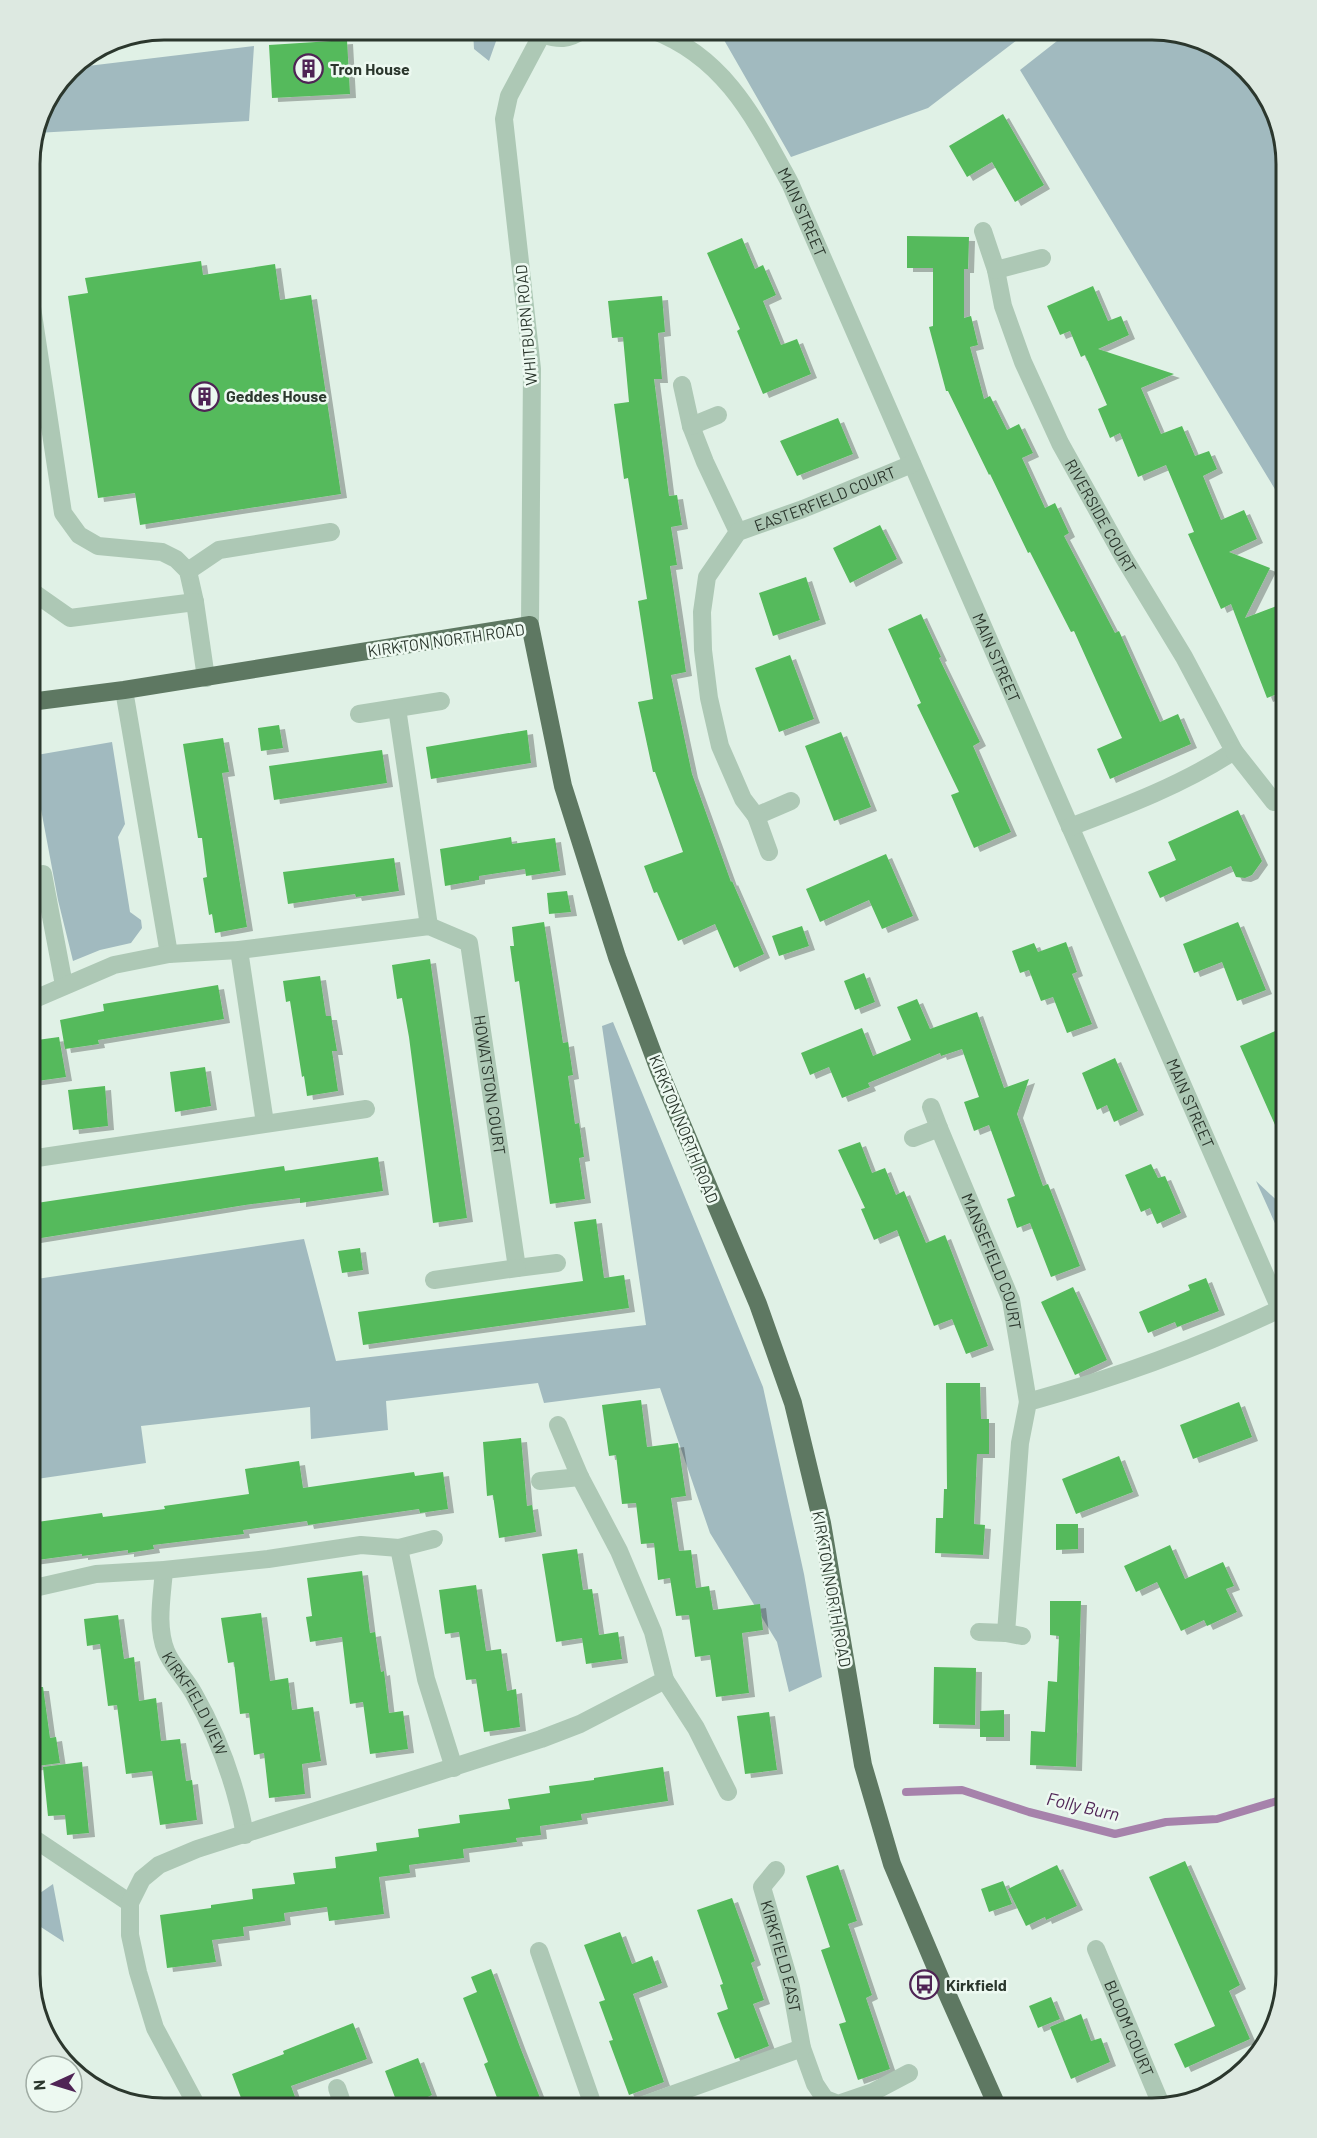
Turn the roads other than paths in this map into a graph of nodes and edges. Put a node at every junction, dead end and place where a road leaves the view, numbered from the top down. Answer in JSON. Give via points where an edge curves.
{"nodes":[{"id":1,"x":536,"y":41,"type":"edge"},
{"id":2,"x":671,"y":41,"type":"edge"},
{"id":3,"x":983,"y":231,"type":"dead end"},
{"id":4,"x":1042,"y":258,"type":"dead end"},
{"id":5,"x":996,"y":270,"type":"junction"},
{"id":6,"x":41,"y":366,"type":"edge"},
{"id":7,"x":682,"y":385,"type":"dead end"},
{"id":8,"x":718,"y":415,"type":"dead end"},
{"id":9,"x":691,"y":426,"type":"junction"},
{"id":10,"x":912,"y":464,"type":"junction"},
{"id":11,"x":331,"y":532,"type":"dead end"},
{"id":12,"x":738,"y":532,"type":"junction"},
{"id":13,"x":188,"y":571,"type":"junction"},
{"id":14,"x":41,"y":598,"type":"edge"},
{"id":15,"x":195,"y":602,"type":"junction"},
{"id":16,"x":530,"y":625,"type":"junction"},
{"id":17,"x":206,"y":678,"type":"junction"},
{"id":18,"x":124,"y":690,"type":"junction"},
{"id":19,"x":41,"y":701,"type":"edge"},
{"id":20,"x":441,"y":701,"type":"dead end"},
{"id":21,"x":397,"y":708,"type":"junction"},
{"id":22,"x":359,"y":714,"type":"dead end"},
{"id":23,"x":1234,"y":751,"type":"junction"},
{"id":24,"x":791,"y":801,"type":"dead end"},
{"id":25,"x":1274,"y":802,"type":"dead end"},
{"id":26,"x":756,"y":816,"type":"junction"},
{"id":27,"x":1070,"y":827,"type":"junction"},
{"id":28,"x":769,"y":852,"type":"dead end"},
{"id":29,"x":44,"y":874,"type":"dead end"},
{"id":30,"x":429,"y":926,"type":"junction"},
{"id":31,"x":239,"y":950,"type":"junction"},
{"id":32,"x":169,"y":954,"type":"junction"},
{"id":33,"x":64,"y":985,"type":"junction"},
{"id":34,"x":41,"y":996,"type":"edge"},
{"id":35,"x":931,"y":1107,"type":"dead end"},
{"id":36,"x":366,"y":1109,"type":"dead end"},
{"id":37,"x":265,"y":1123,"type":"junction"},
{"id":38,"x":939,"y":1128,"type":"junction"},
{"id":39,"x":913,"y":1138,"type":"dead end"},
{"id":40,"x":40,"y":1158,"type":"edge"},
{"id":41,"x":557,"y":1263,"type":"dead end"},
{"id":42,"x":518,"y":1268,"type":"junction"},
{"id":43,"x":434,"y":1280,"type":"dead end"},
{"id":44,"x":1276,"y":1301,"type":"edge"},
{"id":45,"x":1276,"y":1319,"type":"edge"},
{"id":46,"x":1028,"y":1402,"type":"junction"},
{"id":47,"x":558,"y":1425,"type":"dead end"},
{"id":48,"x":580,"y":1477,"type":"junction"},
{"id":49,"x":540,"y":1481,"type":"dead end"},
{"id":50,"x":434,"y":1539,"type":"dead end"},
{"id":51,"x":399,"y":1548,"type":"junction"},
{"id":52,"x":164,"y":1570,"type":"junction"},
{"id":53,"x":40,"y":1587,"type":"edge"},
{"id":54,"x":979,"y":1632,"type":"dead end"},
{"id":55,"x":665,"y":1680,"type":"junction"},
{"id":56,"x":454,"y":1768,"type":"junction"},
{"id":57,"x":728,"y":1792,"type":"dead end"},
{"id":58,"x":245,"y":1834,"type":"junction"},
{"id":59,"x":40,"y":1843,"type":"edge"},
{"id":60,"x":776,"y":1870,"type":"dead end"},
{"id":61,"x":129,"y":1903,"type":"junction"},
{"id":62,"x":1096,"y":1949,"type":"dead end"},
{"id":63,"x":539,"y":1951,"type":"dead end"},
{"id":64,"x":802,"y":2048,"type":"junction"},
{"id":65,"x":909,"y":2073,"type":"dead end"},
{"id":66,"x":337,"y":2088,"type":"dead end"},
{"id":67,"x":192,"y":2097,"type":"edge"},
{"id":68,"x":341,"y":2097,"type":"edge"},
{"id":69,"x":590,"y":2097,"type":"edge"},
{"id":70,"x":1158,"y":2097,"type":"edge"},
{"id":71,"x":667,"y":2098,"type":"edge"},
{"id":72,"x":824,"y":2098,"type":"edge"},
{"id":73,"x":878,"y":2098,"type":"edge"},
{"id":74,"x":993,"y":2098,"type":"edge"}],
"edges":[{"from":1,"to":16,"type":"street","name":"WHITBURN ROAD","via":[[509,96],[504,119],[532,369]]},
{"from":2,"to":10,"type":"street","name":"MAIN STREET","via":[[698,56],[736,91],[753,115],[790,183]]},
{"from":3,"to":5,"type":"street","name":"RIVERSIDE COURT"},
{"from":4,"to":5,"type":"street"},
{"from":5,"to":23,"type":"street","name":"RIVERSIDE COURT","via":[[1003,306],[1023,362],[1060,443],[1185,657]]},
{"from":6,"to":13,"type":"street","via":[[63,513],[79,535],[98,546],[162,552],[177,559]]},
{"from":7,"to":9,"type":"street","name":"EASTERFIELD COURT"},
{"from":8,"to":9,"type":"street"},
{"from":9,"to":12,"type":"street","name":"EASTERFIELD COURT"},
{"from":10,"to":12,"type":"street","name":"EASTERFIELD COURT"},
{"from":10,"to":27,"type":"street","name":"MAIN STREET"},
{"from":11,"to":13,"type":"street","via":[[219,550]]},
{"from":12,"to":26,"type":"street","name":"EASTERFIELD COURT","via":[[707,577],[702,612],[703,650],[720,746],[743,799]]},
{"from":13,"to":15,"type":"street"},
{"from":14,"to":15,"type":"street","via":[[70,618]]},
{"from":15,"to":17,"type":"street"},
{"from":16,"to":17,"type":"main road","name":"KIRKTON NORTH ROAD"},
{"from":16,"to":74,"type":"main road","name":"KIRKTON NORTH ROAD","via":[[563,786],[617,957],[659,1070],[758,1304],[793,1403],[822,1523],[863,1765],[892,1864]]},
{"from":17,"to":18,"type":"main road","name":"KIRKTON NORTH ROAD"},
{"from":18,"to":19,"type":"main road","name":"KIRKTON NORTH ROAD"},
{"from":18,"to":32,"type":"street"},
{"from":20,"to":21,"type":"street"},
{"from":21,"to":22,"type":"street"},
{"from":21,"to":30,"type":"street"},
{"from":23,"to":25,"type":"street","name":"RIVERSIDE COURT"},
{"from":23,"to":27,"type":"street","via":[[1207,769]]},
{"from":24,"to":26,"type":"street"},
{"from":26,"to":28,"type":"street","name":"EASTERFIELD COURT"},
{"from":27,"to":44,"type":"street","name":"MAIN STREET"},
{"from":29,"to":33,"type":"street"},
{"from":30,"to":31,"type":"street"},
{"from":30,"to":42,"type":"street","name":"HOWATSTON COURT","via":[[469,944]]},
{"from":31,"to":32,"type":"street"},
{"from":31,"to":37,"type":"street"},
{"from":32,"to":33,"type":"street","via":[[114,965]]},
{"from":33,"to":34,"type":"street"},
{"from":35,"to":38,"type":"street","name":"MANSEFIELD COURT"},
{"from":36,"to":37,"type":"street"},
{"from":37,"to":40,"type":"street"},
{"from":38,"to":39,"type":"street"},
{"from":38,"to":46,"type":"street","name":"MANSEFIELD COURT","via":[[1011,1300]]},
{"from":41,"to":42,"type":"street"},
{"from":42,"to":43,"type":"street"},
{"from":45,"to":46,"type":"street","via":[[1246,1326],[1088,1386]]},
{"from":46,"to":54,"type":"street","name":"MANSEFIELD COURT","via":[[1020,1443],[1014,1635]]},
{"from":47,"to":48,"type":"street"},
{"from":48,"to":49,"type":"street"},
{"from":48,"to":55,"type":"street","via":[[619,1551],[653,1632]]},
{"from":50,"to":51,"type":"street"},
{"from":51,"to":52,"type":"street","via":[[361,1545]]},
{"from":51,"to":56,"type":"street","via":[[426,1679]]},
{"from":52,"to":53,"type":"street","via":[[96,1574]]},
{"from":52,"to":58,"type":"street","name":"KIRKFIELD VIEW","via":[[160,1622],[166,1652],[194,1693],[216,1738],[236,1792]]},
{"from":55,"to":56,"type":"street","via":[[580,1724]]},
{"from":55,"to":57,"type":"street","via":[[696,1728]]},
{"from":56,"to":58,"type":"street"},
{"from":58,"to":61,"type":"street","via":[[159,1865],[142,1879]]},
{"from":59,"to":61,"type":"street"},
{"from":60,"to":64,"type":"street","name":"KIRKFIELD EAST","via":[[762,1887],[791,1987]]},
{"from":61,"to":67,"type":"street","via":[[130,1935],[155,2028]]},
{"from":62,"to":70,"type":"street","name":"BLOOM COURT"},
{"from":63,"to":69,"type":"street"},
{"from":64,"to":71,"type":"street"},
{"from":64,"to":72,"type":"street","name":"KIRKFIELD EAST"},
{"from":65,"to":73,"type":"street","name":"KIRKFIELD EAST"},
{"from":66,"to":68,"type":"street"}]}
